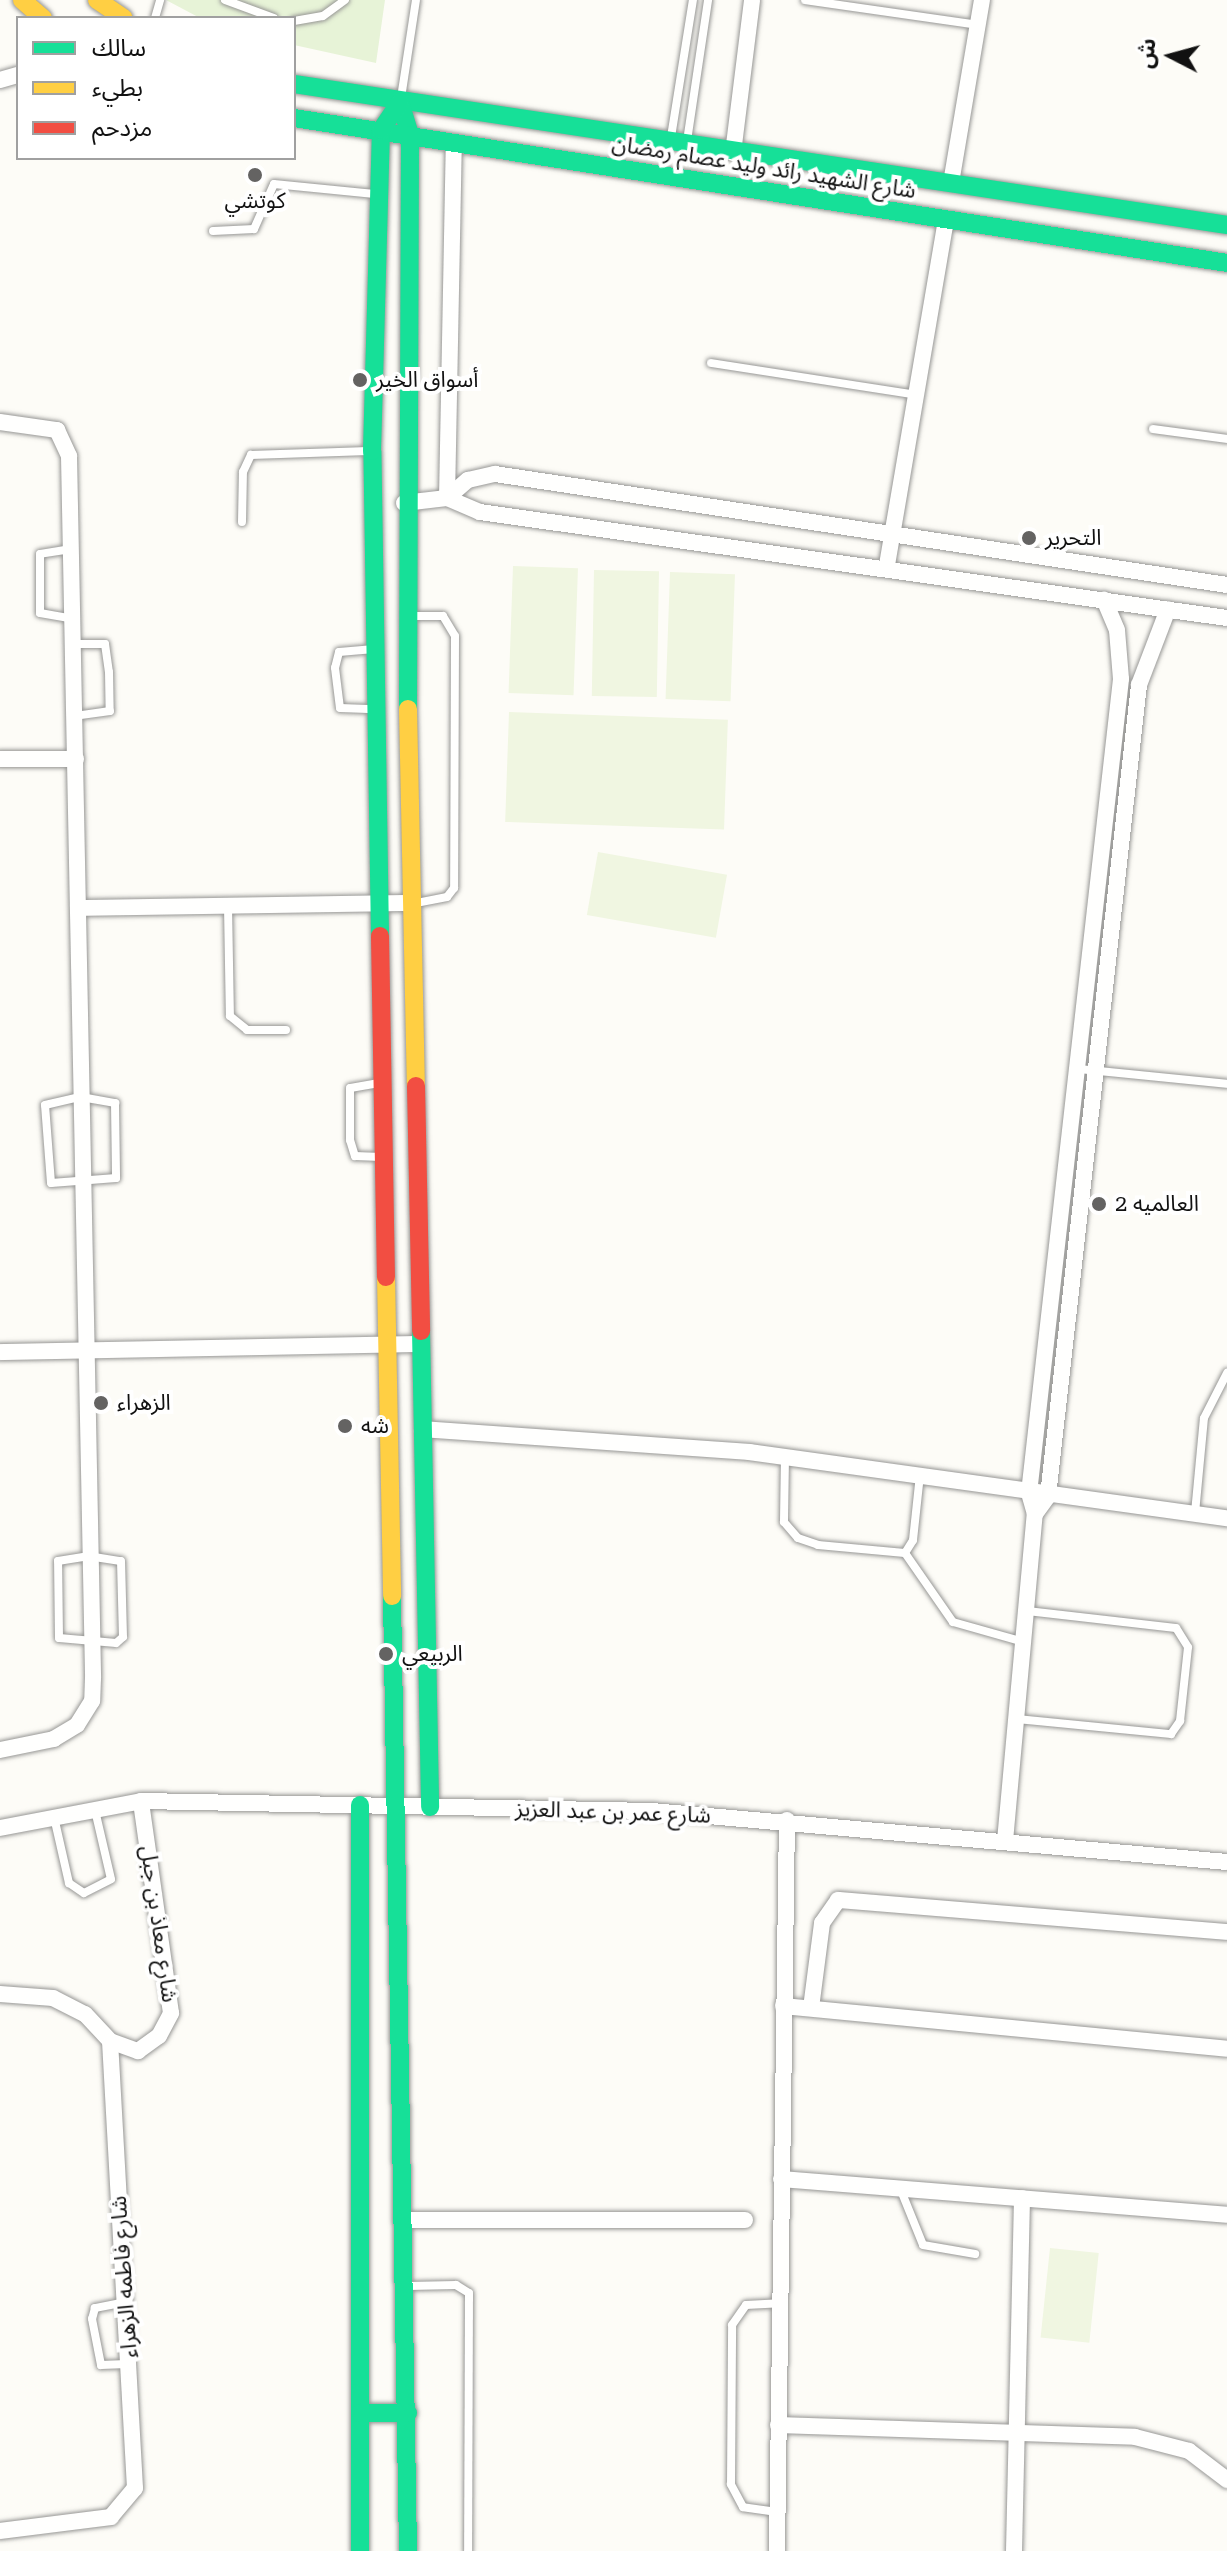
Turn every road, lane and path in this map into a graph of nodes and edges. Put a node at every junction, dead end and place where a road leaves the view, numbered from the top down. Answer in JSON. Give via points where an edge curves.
{"nodes":[{"id":1,"x":22,"y":0,"type":"edge"},
{"id":2,"x":97,"y":0,"type":"edge"},
{"id":3,"x":225,"y":0,"type":"edge"},
{"id":4,"x":345,"y":0,"type":"edge"},
{"id":5,"x":416,"y":0,"type":"edge"},
{"id":6,"x":693,"y":0,"type":"edge"},
{"id":7,"x":708,"y":0,"type":"edge"},
{"id":8,"x":752,"y":0,"type":"edge"},
{"id":9,"x":805,"y":0,"type":"edge"},
{"id":10,"x":982,"y":0,"type":"edge"},
{"id":11,"x":41,"y":16,"type":"edge"},
{"id":12,"x":120,"y":16,"type":"edge"},
{"id":13,"x":269,"y":16,"type":"edge"},
{"id":14,"x":296,"y":21,"type":"edge"},
{"id":15,"x":978,"y":25,"type":"junction"},
{"id":16,"x":296,"y":84,"type":"edge"},
{"id":17,"x":400,"y":102,"type":"junction"},
{"id":18,"x":296,"y":118,"type":"edge"},
{"id":19,"x":381,"y":130,"type":"junction"},
{"id":20,"x":410,"y":135,"type":"junction"},
{"id":21,"x":454,"y":142,"type":"junction"},
{"id":22,"x":678,"y":145,"type":"junction"},
{"id":23,"x":733,"y":153,"type":"junction"},
{"id":24,"x":951,"y":183,"type":"junction"},
{"id":25,"x":377,"y":195,"type":"junction"},
{"id":26,"x":946,"y":219,"type":"junction"},
{"id":27,"x":1227,"y":225,"type":"edge"},
{"id":28,"x":213,"y":231,"type":"dead end"},
{"id":29,"x":1227,"y":263,"type":"edge"},
{"id":30,"x":711,"y":363,"type":"dead end"},
{"id":31,"x":919,"y":395,"type":"junction"},
{"id":32,"x":0,"y":422,"type":"edge"},
{"id":33,"x":1153,"y":429,"type":"dead end"},
{"id":34,"x":1227,"y":439,"type":"edge"},
{"id":35,"x":372,"y":451,"type":"junction"},
{"id":36,"x":404,"y":451,"type":"junction"},
{"id":37,"x":447,"y":498,"type":"junction"},
{"id":38,"x":404,"y":503,"type":"junction"},
{"id":39,"x":242,"y":522,"type":"dead end"},
{"id":40,"x":894,"y":533,"type":"junction"},
{"id":41,"x":71,"y":549,"type":"junction"},
{"id":42,"x":887,"y":565,"type":"junction"},
{"id":43,"x":1227,"y":585,"type":"edge"},
{"id":44,"x":1104,"y":600,"type":"junction"},
{"id":45,"x":1168,"y":609,"type":"junction"},
{"id":46,"x":407,"y":616,"type":"junction"},
{"id":47,"x":1227,"y":618,"type":"edge"},
{"id":48,"x":73,"y":619,"type":"junction"},
{"id":49,"x":73,"y":644,"type":"junction"},
{"id":50,"x":375,"y":649,"type":"junction"},
{"id":51,"x":376,"y":709,"type":"junction"},
{"id":52,"x":75,"y":716,"type":"junction"},
{"id":53,"x":0,"y":759,"type":"edge"},
{"id":54,"x":76,"y":759,"type":"junction"},
{"id":55,"x":412,"y":903,"type":"junction"},
{"id":56,"x":380,"y":904,"type":"junction"},
{"id":57,"x":228,"y":906,"type":"junction"},
{"id":58,"x":78,"y":908,"type":"junction"},
{"id":59,"x":286,"y":1030,"type":"dead end"},
{"id":60,"x":1078,"y":1069,"type":"junction"},
{"id":61,"x":1096,"y":1071,"type":"junction"},
{"id":62,"x":384,"y":1083,"type":"junction"},
{"id":63,"x":1227,"y":1084,"type":"edge"},
{"id":64,"x":81,"y":1097,"type":"junction"},
{"id":65,"x":385,"y":1157,"type":"junction"},
{"id":66,"x":82,"y":1184,"type":"junction"},
{"id":67,"x":389,"y":1344,"type":"junction"},
{"id":68,"x":421,"y":1344,"type":"junction"},
{"id":69,"x":85,"y":1350,"type":"junction"},
{"id":70,"x":0,"y":1352,"type":"edge"},
{"id":71,"x":1227,"y":1373,"type":"edge"},
{"id":72,"x":422,"y":1429,"type":"junction"},
{"id":73,"x":785,"y":1457,"type":"junction"},
{"id":74,"x":920,"y":1472,"type":"junction"},
{"id":75,"x":1029,"y":1493,"type":"junction"},
{"id":76,"x":1048,"y":1496,"type":"junction"},
{"id":77,"x":1035,"y":1514,"type":"junction"},
{"id":78,"x":1195,"y":1514,"type":"junction"},
{"id":79,"x":1227,"y":1518,"type":"edge"},
{"id":80,"x":905,"y":1553,"type":"junction"},
{"id":81,"x":88,"y":1556,"type":"junction"},
{"id":82,"x":1027,"y":1611,"type":"junction"},
{"id":83,"x":1024,"y":1642,"type":"junction"},
{"id":84,"x":89,"y":1643,"type":"junction"},
{"id":85,"x":1017,"y":1719,"type":"junction"},
{"id":86,"x":0,"y":1750,"type":"edge"},
{"id":87,"x":141,"y":1801,"type":"junction"},
{"id":88,"x":360,"y":1805,"type":"junction"},
{"id":89,"x":398,"y":1806,"type":"junction"},
{"id":90,"x":430,"y":1807,"type":"junction"},
{"id":91,"x":94,"y":1808,"type":"junction"},
{"id":92,"x":53,"y":1816,"type":"junction"},
{"id":93,"x":787,"y":1820,"type":"junction"},
{"id":94,"x":0,"y":1828,"type":"edge"},
{"id":95,"x":1005,"y":1841,"type":"junction"},
{"id":96,"x":1227,"y":1862,"type":"edge"},
{"id":97,"x":1227,"y":1932,"type":"edge"},
{"id":98,"x":0,"y":1994,"type":"edge"},
{"id":99,"x":783,"y":2006,"type":"junction"},
{"id":100,"x":811,"y":2008,"type":"junction"},
{"id":101,"x":110,"y":2041,"type":"junction"},
{"id":102,"x":1227,"y":2049,"type":"edge"},
{"id":103,"x":781,"y":2179,"type":"junction"},
{"id":104,"x":900,"y":2188,"type":"junction"},
{"id":105,"x":1022,"y":2198,"type":"junction"},
{"id":106,"x":1227,"y":2215,"type":"edge"},
{"id":107,"x":408,"y":2220,"type":"junction"},
{"id":108,"x":745,"y":2220,"type":"dead end"},
{"id":109,"x":975,"y":2254,"type":"dead end"},
{"id":110,"x":408,"y":2286,"type":"junction"},
{"id":111,"x":126,"y":2302,"type":"junction"},
{"id":112,"x":779,"y":2303,"type":"junction"},
{"id":113,"x":130,"y":2363,"type":"junction"},
{"id":114,"x":360,"y":2413,"type":"junction"},
{"id":115,"x":408,"y":2413,"type":"junction"},
{"id":116,"x":778,"y":2425,"type":"junction"},
{"id":117,"x":1017,"y":2433,"type":"junction"},
{"id":118,"x":1227,"y":2480,"type":"edge"},
{"id":119,"x":777,"y":2512,"type":"junction"},
{"id":120,"x":0,"y":2531,"type":"edge"},
{"id":121,"x":360,"y":2551,"type":"edge"},
{"id":122,"x":408,"y":2551,"type":"edge"},
{"id":123,"x":468,"y":2551,"type":"edge"},
{"id":124,"x":777,"y":2551,"type":"edge"},
{"id":125,"x":1014,"y":2551,"type":"edge"}],
"edges":[{"from":1,"to":11,"type":"street"},
{"from":2,"to":12,"type":"street"},
{"from":3,"to":13,"type":"lane"},
{"from":4,"to":14,"type":"lane","via":[[323,16]]},
{"from":5,"to":17,"type":"lane"},
{"from":6,"to":22,"type":"lane"},
{"from":7,"to":22,"type":"lane"},
{"from":8,"to":23,"type":"street"},
{"from":9,"to":15,"type":"lane"},
{"from":10,"to":15,"type":"street"},
{"from":15,"to":24,"type":"street"},
{"from":16,"to":17,"type":"street","name":"شارع الشهيد رائد وليد عصام رمضان"},
{"from":17,"to":19,"type":"street"},
{"from":17,"to":20,"type":"street"},
{"from":17,"to":22,"type":"street","name":"شارع الشهيد رائد وليد عصام رمضان"},
{"from":18,"to":19,"type":"street","name":"شارع الشهيد رائد وليد عصام رمضان"},
{"from":19,"to":20,"type":"street","name":"شارع الشهيد رائد وليد عصام رمضان"},
{"from":19,"to":25,"type":"street"},
{"from":20,"to":21,"type":"street","name":"شارع الشهيد رائد وليد عصام رمضان"},
{"from":20,"to":36,"type":"street"},
{"from":21,"to":26,"type":"street","name":"شارع الشهيد رائد وليد عصام رمضان"},
{"from":21,"to":37,"type":"street"},
{"from":22,"to":23,"type":"street","name":"شارع الشهيد رائد وليد عصام رمضان"},
{"from":23,"to":24,"type":"street","name":"شارع الشهيد رائد وليد عصام رمضان"},
{"from":24,"to":27,"type":"street","name":"شارع الشهيد رائد وليد عصام رمضان"},
{"from":25,"to":28,"type":"lane","via":[[274,184],[254,229]]},
{"from":25,"to":35,"type":"street"},
{"from":26,"to":29,"type":"street","name":"شارع الشهيد رائد وليد عصام رمضان"},
{"from":26,"to":31,"type":"street"},
{"from":30,"to":31,"type":"lane"},
{"from":31,"to":40,"type":"street"},
{"from":32,"to":41,"type":"street","via":[[43,424],[66,441]]},
{"from":33,"to":34,"type":"lane"},
{"from":35,"to":36,"type":"street"},
{"from":35,"to":39,"type":"lane","via":[[251,455],[243,472]]},
{"from":35,"to":50,"type":"street"},
{"from":36,"to":38,"type":"street"},
{"from":37,"to":38,"type":"street"},
{"from":37,"to":40,"type":"street","via":[[468,480],[495,474]]},
{"from":37,"to":42,"type":"street","via":[[480,512]]},
{"from":38,"to":46,"type":"street"},
{"from":40,"to":42,"type":"street"},
{"from":40,"to":43,"type":"street"},
{"from":41,"to":48,"type":"street"},
{"from":41,"to":48,"type":"lane","via":[[42,551],[39,572],[41,616]]},
{"from":42,"to":44,"type":"street"},
{"from":44,"to":45,"type":"street"},
{"from":44,"to":60,"type":"street","via":[[1117,630],[1121,679]]},
{"from":45,"to":47,"type":"street"},
{"from":45,"to":61,"type":"street","via":[[1139,685]]},
{"from":46,"to":55,"type":"street"},
{"from":46,"to":55,"type":"lane","via":[[443,616],[455,636],[454,888],[447,897]]},
{"from":48,"to":49,"type":"street"},
{"from":49,"to":52,"type":"street"},
{"from":49,"to":52,"type":"lane","via":[[102,643],[109,651],[110,711]]},
{"from":50,"to":51,"type":"street"},
{"from":50,"to":51,"type":"lane","via":[[339,652],[336,700],[346,710]]},
{"from":51,"to":56,"type":"street"},
{"from":52,"to":54,"type":"street"},
{"from":53,"to":54,"type":"street"},
{"from":54,"to":58,"type":"street"},
{"from":55,"to":56,"type":"street"},
{"from":55,"to":68,"type":"street"},
{"from":56,"to":57,"type":"street"},
{"from":56,"to":62,"type":"street"},
{"from":57,"to":58,"type":"street"},
{"from":57,"to":59,"type":"lane","via":[[230,1016],[247,1030]]},
{"from":58,"to":64,"type":"street"},
{"from":60,"to":61,"type":"lane"},
{"from":60,"to":75,"type":"street"},
{"from":61,"to":63,"type":"lane"},
{"from":61,"to":76,"type":"street"},
{"from":62,"to":65,"type":"street"},
{"from":62,"to":65,"type":"lane","via":[[350,1088],[350,1140],[355,1156]]},
{"from":64,"to":66,"type":"street"},
{"from":64,"to":66,"type":"lane","via":[[115,1103],[117,1163],[113,1182]]},
{"from":64,"to":66,"type":"lane","via":[[53,1098],[44,1110],[47,1179]]},
{"from":65,"to":67,"type":"street"},
{"from":66,"to":69,"type":"street"},
{"from":67,"to":68,"type":"street"},
{"from":67,"to":69,"type":"street"},
{"from":67,"to":89,"type":"street"},
{"from":68,"to":72,"type":"street"},
{"from":69,"to":70,"type":"street"},
{"from":69,"to":81,"type":"street"},
{"from":71,"to":78,"type":"lane","via":[[1204,1418]]},
{"from":72,"to":73,"type":"street"},
{"from":72,"to":90,"type":"street"},
{"from":73,"to":74,"type":"street"},
{"from":73,"to":80,"type":"lane","via":[[780,1511],[798,1538]]},
{"from":74,"to":75,"type":"street"},
{"from":74,"to":80,"type":"lane","via":[[913,1540]]},
{"from":75,"to":76,"type":"street"},
{"from":75,"to":77,"type":"street"},
{"from":76,"to":77,"type":"street"},
{"from":76,"to":78,"type":"street"},
{"from":77,"to":82,"type":"street"},
{"from":78,"to":79,"type":"street"},
{"from":80,"to":83,"type":"lane","via":[[953,1622]]},
{"from":81,"to":84,"type":"street"},
{"from":81,"to":84,"type":"lane","via":[[58,1561],[59,1633],[66,1643]]},
{"from":81,"to":84,"type":"lane","via":[[114,1556],[123,1565],[123,1637]]},
{"from":82,"to":83,"type":"street"},
{"from":82,"to":85,"type":"lane","via":[[1176,1628],[1188,1647],[1180,1721],[1171,1734]]},
{"from":83,"to":85,"type":"street"},
{"from":84,"to":86,"type":"street","via":[[92,1701],[77,1725],[54,1739]]},
{"from":85,"to":95,"type":"street"},
{"from":87,"to":88,"type":"street","name":"شارع عمر بن عبد العزيز"},
{"from":87,"to":91,"type":"street","name":"شارع عمر بن عبد العزيز"},
{"from":87,"to":101,"type":"street","name":"شارع معاذ بن جبل","via":[[171,2013],[159,2036],[138,2051]]},
{"from":88,"to":89,"type":"street","name":"شارع عمر بن عبد العزيز"},
{"from":88,"to":114,"type":"street"},
{"from":89,"to":90,"type":"street","name":"شارع عمر بن عبد العزيز"},
{"from":89,"to":107,"type":"street"},
{"from":90,"to":93,"type":"street","name":"شارع عمر بن عبد العزيز"},
{"from":91,"to":92,"type":"street","name":"شارع عمر بن عبد العزيز"},
{"from":91,"to":92,"type":"lane","via":[[111,1879],[84,1893],[72,1889]]},
{"from":92,"to":94,"type":"street","name":"شارع عمر بن عبد العزيز"},
{"from":93,"to":95,"type":"street","name":"شارع عمر بن عبد العزيز"},
{"from":93,"to":99,"type":"street"},
{"from":95,"to":96,"type":"street","name":"شارع عمر بن عبد العزيز"},
{"from":97,"to":100,"type":"street","via":[[838,1900],[822,1923]]},
{"from":98,"to":101,"type":"street","via":[[53,1998],[85,2014]]},
{"from":99,"to":100,"type":"street"},
{"from":99,"to":103,"type":"street"},
{"from":100,"to":102,"type":"street"},
{"from":101,"to":111,"type":"street","name":"شارع فاطمه الزهراء"},
{"from":103,"to":104,"type":"street"},
{"from":103,"to":112,"type":"street"},
{"from":104,"to":105,"type":"street"},
{"from":104,"to":109,"type":"lane","via":[[923,2245]]},
{"from":105,"to":106,"type":"street"},
{"from":105,"to":117,"type":"street"},
{"from":107,"to":108,"type":"street"},
{"from":107,"to":110,"type":"street"},
{"from":110,"to":115,"type":"street"},
{"from":110,"to":123,"type":"lane","via":[[456,2285],[469,2293]]},
{"from":111,"to":113,"type":"street","name":"شارع فاطمه الزهراء"},
{"from":111,"to":113,"type":"lane","via":[[95,2308],[92,2319],[101,2365]]},
{"from":112,"to":116,"type":"street"},
{"from":112,"to":119,"type":"lane","via":[[746,2305],[732,2325],[731,2484],[743,2507]]},
{"from":113,"to":120,"type":"street","name":"شارع فاطمه الزهراء","via":[[135,2488],[127,2506],[111,2517]]},
{"from":114,"to":115,"type":"street"},
{"from":114,"to":121,"type":"street"},
{"from":115,"to":122,"type":"street"},
{"from":116,"to":117,"type":"street"},
{"from":116,"to":119,"type":"street"},
{"from":117,"to":118,"type":"street","via":[[1163,2441]]},
{"from":117,"to":125,"type":"street"},
{"from":119,"to":124,"type":"street"}]}
